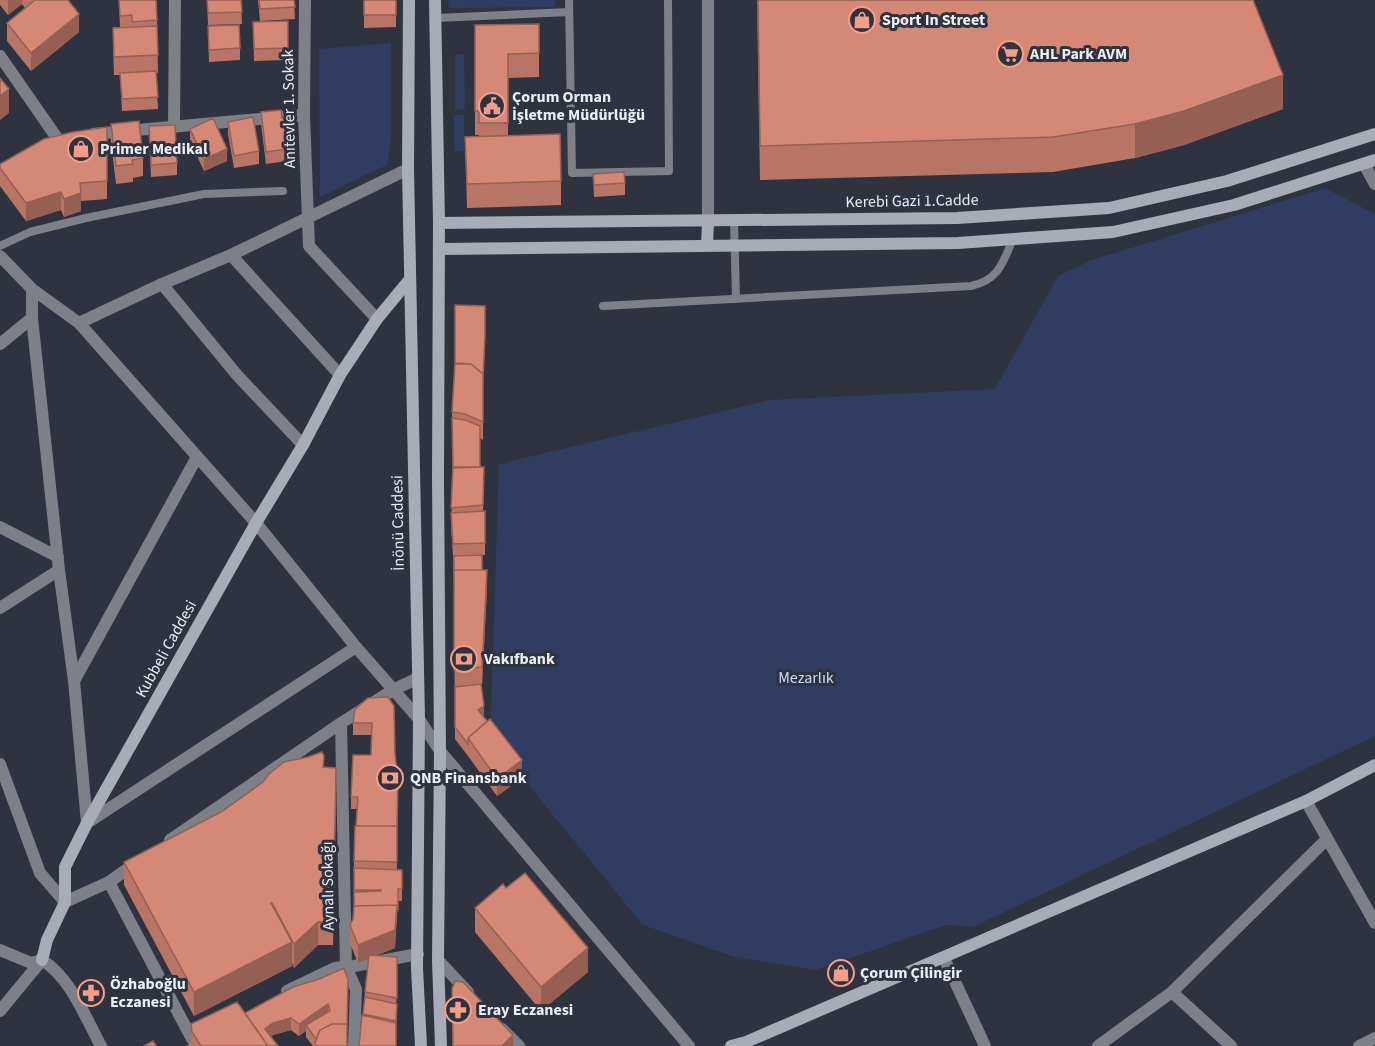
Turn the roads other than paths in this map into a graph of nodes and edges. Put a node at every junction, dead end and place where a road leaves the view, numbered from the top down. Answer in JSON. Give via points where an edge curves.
{"nodes":[{"id":1,"x":176,"y":0,"type":"edge"},
{"id":2,"x":305,"y":0,"type":"edge"},
{"id":3,"x":409,"y":0,"type":"edge"},
{"id":4,"x":435,"y":0,"type":"edge"},
{"id":5,"x":569,"y":0,"type":"edge"},
{"id":6,"x":668,"y":0,"type":"edge"},
{"id":7,"x":708,"y":0,"type":"edge"},
{"id":8,"x":569,"y":12,"type":"junction"},
{"id":9,"x":436,"y":18,"type":"junction"},
{"id":10,"x":0,"y":56,"type":"edge"},
{"id":11,"x":304,"y":115,"type":"junction"},
{"id":12,"x":174,"y":126,"type":"junction"},
{"id":13,"x":1375,"y":134,"type":"edge"},
{"id":14,"x":1370,"y":162,"type":"edge"},
{"id":15,"x":408,"y":169,"type":"junction"},
{"id":16,"x":1375,"y":184,"type":"edge"},
{"id":17,"x":283,"y":191,"type":"dead end"},
{"id":18,"x":307,"y":217,"type":"junction"},
{"id":19,"x":734,"y":220,"type":"junction"},
{"id":20,"x":708,"y":221,"type":"junction"},
{"id":21,"x":439,"y":223,"type":"junction"},
{"id":22,"x":1013,"y":239,"type":"junction"},
{"id":23,"x":735,"y":245,"type":"junction"},
{"id":24,"x":0,"y":246,"type":"edge"},
{"id":25,"x":707,"y":246,"type":"junction"},
{"id":26,"x":439,"y":249,"type":"junction"},
{"id":27,"x":231,"y":255,"type":"junction"},
{"id":28,"x":0,"y":256,"type":"edge"},
{"id":29,"x":410,"y":279,"type":"junction"},
{"id":30,"x":162,"y":284,"type":"junction"},
{"id":31,"x":32,"y":289,"type":"junction"},
{"id":32,"x":736,"y":299,"type":"junction"},
{"id":33,"x":603,"y":306,"type":"dead end"},
{"id":34,"x":32,"y":318,"type":"junction"},
{"id":35,"x":376,"y":319,"type":"junction"},
{"id":36,"x":79,"y":323,"type":"junction"},
{"id":37,"x":0,"y":344,"type":"edge"},
{"id":38,"x":340,"y":375,"type":"junction"},
{"id":39,"x":303,"y":445,"type":"junction"},
{"id":40,"x":197,"y":457,"type":"junction"},
{"id":41,"x":256,"y":523,"type":"junction"},
{"id":42,"x":0,"y":526,"type":"edge"},
{"id":43,"x":58,"y":556,"type":"junction"},
{"id":44,"x":59,"y":570,"type":"junction"},
{"id":45,"x":0,"y":608,"type":"edge"},
{"id":46,"x":356,"y":647,"type":"junction"},
{"id":47,"x":418,"y":678,"type":"junction"},
{"id":48,"x":74,"y":681,"type":"junction"},
{"id":49,"x":393,"y":690,"type":"junction"},
{"id":50,"x":419,"y":719,"type":"junction"},
{"id":51,"x":341,"y":723,"type":"junction"},
{"id":52,"x":440,"y":751,"type":"junction"},
{"id":53,"x":0,"y":764,"type":"edge"},
{"id":54,"x":1375,"y":765,"type":"edge"},
{"id":55,"x":1306,"y":801,"type":"junction"},
{"id":56,"x":87,"y":823,"type":"junction"},
{"id":57,"x":1327,"y":839,"type":"junction"},
{"id":58,"x":109,"y":882,"type":"junction"},
{"id":59,"x":65,"y":902,"type":"junction"},
{"id":60,"x":1375,"y":922,"type":"edge"},
{"id":61,"x":0,"y":950,"type":"edge"},
{"id":62,"x":418,"y":954,"type":"junction"},
{"id":63,"x":944,"y":958,"type":"junction"},
{"id":64,"x":42,"y":960,"type":"junction"},
{"id":65,"x":438,"y":960,"type":"junction"},
{"id":66,"x":346,"y":967,"type":"junction"},
{"id":67,"x":1172,"y":992,"type":"junction"},
{"id":68,"x":274,"y":998,"type":"edge"},
{"id":69,"x":478,"y":1003,"type":"edge"},
{"id":70,"x":0,"y":1011,"type":"edge"},
{"id":71,"x":494,"y":1020,"type":"edge"},
{"id":72,"x":212,"y":1029,"type":"edge"},
{"id":73,"x":1375,"y":1038,"type":"edge"},
{"id":74,"x":749,"y":1045,"type":"edge"},
{"id":75,"x":100,"y":1046,"type":"edge"},
{"id":76,"x":354,"y":1046,"type":"edge"},
{"id":77,"x":421,"y":1046,"type":"edge"},
{"id":78,"x":441,"y":1046,"type":"edge"},
{"id":79,"x":519,"y":1046,"type":"edge"},
{"id":80,"x":689,"y":1046,"type":"edge"},
{"id":81,"x":731,"y":1046,"type":"edge"},
{"id":82,"x":986,"y":1046,"type":"edge"},
{"id":83,"x":1098,"y":1046,"type":"edge"},
{"id":84,"x":1231,"y":1046,"type":"edge"},
{"id":85,"x":1359,"y":1046,"type":"edge"}],
"edges":[{"from":1,"to":12,"type":"street"},
{"from":2,"to":11,"type":"street","name":"Anıtevler 1. Sokak"},
{"from":3,"to":15,"type":"street","name":"İnönü Caddesi"},
{"from":4,"to":9,"type":"street"},
{"from":5,"to":8,"type":"lane"},
{"from":6,"to":8,"type":"lane","via":[[669,171],[572,172]]},
{"from":7,"to":20,"type":"street"},
{"from":8,"to":9,"type":"lane"},
{"from":9,"to":21,"type":"street"},
{"from":10,"to":12,"type":"street","via":[[64,138]]},
{"from":11,"to":12,"type":"street"},
{"from":11,"to":18,"type":"street","name":"Anıtevler 1. Sokak"},
{"from":13,"to":19,"type":"street","name":"Kerebi Gazi 1.Cadde","via":[[1227,181],[1109,208],[957,218]]},
{"from":14,"to":16,"type":"street"},
{"from":14,"to":22,"type":"street","via":[[1234,205],[1113,232]]},
{"from":15,"to":18,"type":"street"},
{"from":15,"to":29,"type":"street","name":"İnönü Caddesi"},
{"from":17,"to":24,"type":"lane","via":[[204,194],[30,232]]},
{"from":18,"to":27,"type":"street"},
{"from":18,"to":35,"type":"street","name":"Anıtevler 1. Sokak","via":[[309,246]]},
{"from":19,"to":20,"type":"street","name":"Kerebi Gazi 1.Cadde"},
{"from":19,"to":23,"type":"lane"},
{"from":20,"to":21,"type":"street","name":"Kerebi Gazi 1.Cadde"},
{"from":20,"to":25,"type":"street"},
{"from":21,"to":26,"type":"street"},
{"from":22,"to":23,"type":"street"},
{"from":22,"to":32,"type":"lane","via":[[1000,268],[978,284]]},
{"from":23,"to":25,"type":"street"},
{"from":23,"to":32,"type":"lane"},
{"from":25,"to":26,"type":"street"},
{"from":26,"to":52,"type":"street"},
{"from":27,"to":30,"type":"street"},
{"from":27,"to":38,"type":"street"},
{"from":28,"to":31,"type":"street"},
{"from":29,"to":35,"type":"street","name":"Kubbeli Caddesi"},
{"from":29,"to":47,"type":"street","name":"İnönü Caddesi"},
{"from":30,"to":36,"type":"street"},
{"from":30,"to":39,"type":"street","via":[[237,375]]},
{"from":31,"to":34,"type":"street"},
{"from":31,"to":36,"type":"street"},
{"from":32,"to":33,"type":"lane"},
{"from":34,"to":37,"type":"street"},
{"from":34,"to":43,"type":"street"},
{"from":35,"to":38,"type":"street","name":"Kubbeli Caddesi"},
{"from":36,"to":40,"type":"street"},
{"from":38,"to":39,"type":"street","name":"Kubbeli Caddesi"},
{"from":39,"to":41,"type":"street","name":"Kubbeli Caddesi"},
{"from":40,"to":41,"type":"street"},
{"from":40,"to":48,"type":"street"},
{"from":41,"to":46,"type":"street"},
{"from":41,"to":56,"type":"street","name":"Kubbeli Caddesi"},
{"from":42,"to":43,"type":"street"},
{"from":43,"to":44,"type":"street"},
{"from":44,"to":45,"type":"street"},
{"from":44,"to":48,"type":"street"},
{"from":46,"to":49,"type":"street"},
{"from":46,"to":56,"type":"street"},
{"from":47,"to":49,"type":"street"},
{"from":47,"to":50,"type":"street","name":"İnönü Caddesi"},
{"from":48,"to":56,"type":"street"},
{"from":49,"to":50,"type":"street"},
{"from":49,"to":51,"type":"street"},
{"from":50,"to":52,"type":"street"},
{"from":50,"to":62,"type":"street","name":"İnönü Caddesi"},
{"from":51,"to":58,"type":"street"},
{"from":51,"to":66,"type":"street","name":"Aynalı Sokağı"},
{"from":52,"to":65,"type":"street"},
{"from":52,"to":80,"type":"street"},
{"from":53,"to":59,"type":"street","via":[[40,873]]},
{"from":54,"to":55,"type":"street"},
{"from":55,"to":57,"type":"street"},
{"from":55,"to":63,"type":"street"},
{"from":56,"to":59,"type":"street","name":"Kubbeli Caddesi","via":[[65,867]]},
{"from":57,"to":60,"type":"street"},
{"from":57,"to":67,"type":"street"},
{"from":58,"to":59,"type":"street"},
{"from":58,"to":72,"type":"street","via":[[192,1039]]},
{"from":59,"to":64,"type":"street","name":"Kubbeli Caddesi"},
{"from":61,"to":64,"type":"street","via":[[31,963]]},
{"from":62,"to":66,"type":"street"},
{"from":62,"to":77,"type":"street","name":"İnönü Caddesi"},
{"from":63,"to":74,"type":"street"},
{"from":63,"to":82,"type":"street"},
{"from":64,"to":70,"type":"street"},
{"from":64,"to":75,"type":"street","via":[[71,991]]},
{"from":65,"to":69,"type":"street"},
{"from":65,"to":78,"type":"street"},
{"from":66,"to":68,"type":"street","via":[[335,968]]},
{"from":66,"to":76,"type":"street","name":"Aynalı Sokağı","via":[[356,990]]},
{"from":67,"to":83,"type":"street"},
{"from":67,"to":84,"type":"street"},
{"from":71,"to":79,"type":"street"},
{"from":73,"to":85,"type":"street"},
{"from":74,"to":81,"type":"street"}]}
